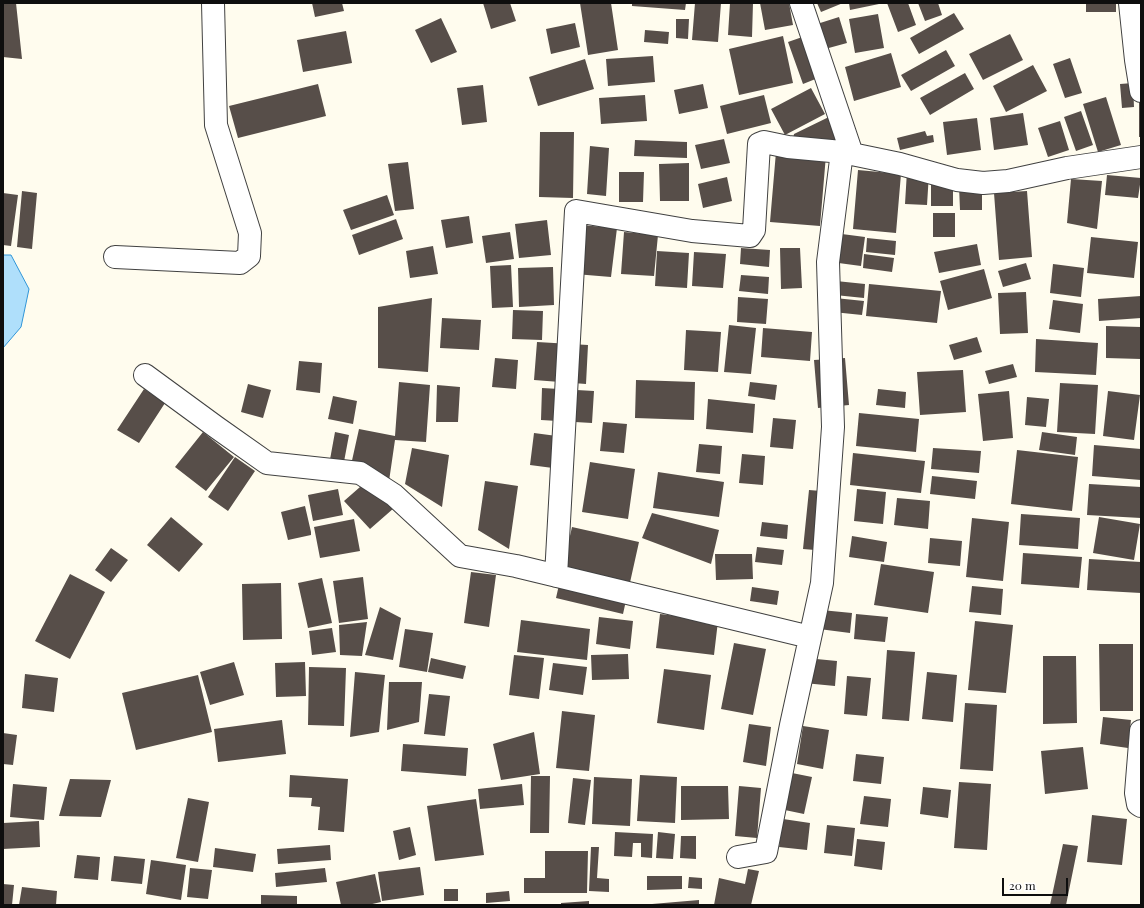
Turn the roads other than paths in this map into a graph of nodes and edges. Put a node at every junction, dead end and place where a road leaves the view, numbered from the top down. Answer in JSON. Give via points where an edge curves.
{"nodes":[{"id":1,"x":213,"y":3,"type":"edge"},
{"id":2,"x":801,"y":3,"type":"edge"},
{"id":3,"x":1130,"y":3,"type":"edge"},
{"id":4,"x":1141,"y":91,"type":"edge"},
{"id":5,"x":847,"y":153,"type":"junction"},
{"id":6,"x":1141,"y":157,"type":"edge"},
{"id":7,"x":115,"y":257,"type":"dead end"},
{"id":8,"x":145,"y":375,"type":"dead end"},
{"id":9,"x":556,"y":576,"type":"junction"},
{"id":10,"x":810,"y":637,"type":"junction"},
{"id":11,"x":1141,"y":731,"type":"edge"},
{"id":12,"x":1141,"y":806,"type":"edge"},
{"id":13,"x":738,"y":857,"type":"dead end"}],
"edges":[{"from":1,"to":7,"type":"street","via":[[216,126],[250,233],[250,256],[240,263]]},
{"from":2,"to":5,"type":"street"},
{"from":3,"to":4,"type":"street"},
{"from":5,"to":6,"type":"street","via":[[900,164],[956,180],[983,183],[1008,181],[1067,168]]},
{"from":5,"to":9,"type":"street","via":[[764,142],[759,144],[754,230],[750,236],[692,231],[576,210]]},
{"from":5,"to":10,"type":"street","via":[[828,262],[833,427],[822,583]]},
{"from":8,"to":9,"type":"street","via":[[267,463],[360,473],[394,495],[460,556]]},
{"from":9,"to":10,"type":"street"},
{"from":10,"to":13,"type":"street","via":[[766,852]]},
{"from":11,"to":12,"type":"street","via":[[1136,793],[1138,804]]}]}
